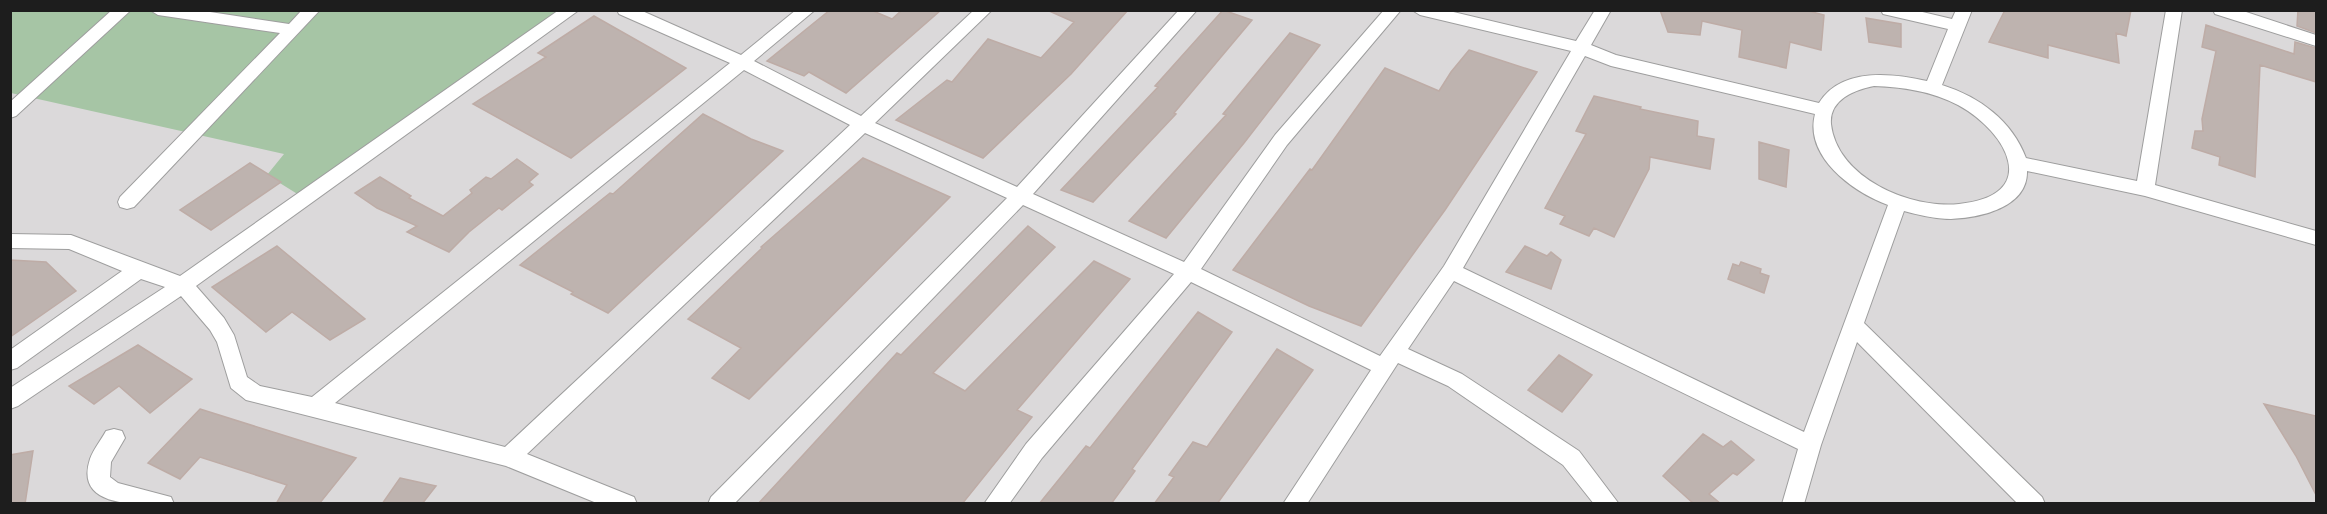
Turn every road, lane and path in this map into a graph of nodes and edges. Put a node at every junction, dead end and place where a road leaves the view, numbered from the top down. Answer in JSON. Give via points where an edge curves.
{"nodes":[{"id":1,"x":123,"y":10,"type":"edge"},
{"id":2,"x":158,"y":10,"type":"edge"},
{"id":3,"x":312,"y":10,"type":"edge"},
{"id":4,"x":571,"y":10,"type":"edge"},
{"id":5,"x":625,"y":10,"type":"edge"},
{"id":6,"x":807,"y":10,"type":"edge"},
{"id":7,"x":984,"y":10,"type":"edge"},
{"id":8,"x":1189,"y":10,"type":"edge"},
{"id":9,"x":1393,"y":10,"type":"edge"},
{"id":10,"x":1420,"y":10,"type":"edge"},
{"id":11,"x":1603,"y":10,"type":"edge"},
{"id":12,"x":1889,"y":10,"type":"edge"},
{"id":13,"x":2174,"y":10,"type":"edge"},
{"id":14,"x":2221,"y":10,"type":"edge"},
{"id":15,"x":1961,"y":18,"type":"edge"},
{"id":16,"x":293,"y":30,"type":"junction"},
{"id":17,"x":2316,"y":41,"type":"edge"},
{"id":18,"x":1582,"y":48,"type":"junction"},
{"id":19,"x":744,"y":63,"type":"junction"},
{"id":20,"x":1934,"y":87,"type":"junction"},
{"id":21,"x":1823,"y":111,"type":"junction"},
{"id":22,"x":10,"y":112,"type":"edge"},
{"id":23,"x":864,"y":125,"type":"junction"},
{"id":24,"x":2019,"y":163,"type":"junction"},
{"id":25,"x":2145,"y":189,"type":"junction"},
{"id":26,"x":1021,"y":195,"type":"junction"},
{"id":27,"x":127,"y":202,"type":"dead end"},
{"id":28,"x":1898,"y":202,"type":"junction"},
{"id":29,"x":2316,"y":238,"type":"edge"},
{"id":30,"x":10,"y":241,"type":"edge"},
{"id":31,"x":138,"y":270,"type":"junction"},
{"id":32,"x":1450,"y":271,"type":"junction"},
{"id":33,"x":1188,"y":272,"type":"junction"},
{"id":34,"x":183,"y":285,"type":"junction"},
{"id":35,"x":1854,"y":326,"type":"junction"},
{"id":36,"x":1389,"y":360,"type":"junction"},
{"id":37,"x":10,"y":362,"type":"edge"},
{"id":38,"x":10,"y":400,"type":"edge"},
{"id":39,"x":315,"y":407,"type":"junction"},
{"id":40,"x":114,"y":438,"type":"dead end"},
{"id":41,"x":1810,"y":445,"type":"junction"},
{"id":42,"x":509,"y":457,"type":"junction"},
{"id":43,"x":163,"y":504,"type":"edge"},
{"id":44,"x":626,"y":504,"type":"edge"},
{"id":45,"x":719,"y":504,"type":"edge"},
{"id":46,"x":995,"y":504,"type":"edge"},
{"id":47,"x":1294,"y":504,"type":"edge"},
{"id":48,"x":1608,"y":504,"type":"edge"},
{"id":49,"x":1793,"y":504,"type":"edge"},
{"id":50,"x":2034,"y":504,"type":"edge"}],
"edges":[{"from":1,"to":22,"type":"street"},
{"from":2,"to":16,"type":"street"},
{"from":3,"to":16,"type":"street"},
{"from":4,"to":34,"type":"street"},
{"from":5,"to":19,"type":"street"},
{"from":6,"to":19,"type":"street"},
{"from":7,"to":23,"type":"street"},
{"from":8,"to":26,"type":"street"},
{"from":9,"to":33,"type":"street","via":[[1281,140]]},
{"from":10,"to":18,"type":"street"},
{"from":11,"to":18,"type":"street"},
{"from":12,"to":15,"type":"street"},
{"from":13,"to":25,"type":"street"},
{"from":14,"to":17,"type":"street"},
{"from":15,"to":20,"type":"street"},
{"from":16,"to":27,"type":"street"},
{"from":18,"to":21,"type":"street","via":[[1611,60]]},
{"from":18,"to":32,"type":"street"},
{"from":19,"to":23,"type":"street"},
{"from":19,"to":39,"type":"street"},
{"from":20,"to":21,"type":"street","via":[[1874,80],[1850,85],[1832,96]]},
{"from":20,"to":24,"type":"street","via":[[1957,97],[1996,124],[2009,140]]},
{"from":21,"to":28,"type":"street","via":[[1821,132],[1830,153],[1849,174]]},
{"from":23,"to":26,"type":"street"},
{"from":23,"to":42,"type":"street"},
{"from":24,"to":25,"type":"street"},
{"from":24,"to":28,"type":"street","via":[[2011,193],[1994,206],[1969,212],[1939,212]]},
{"from":25,"to":29,"type":"street"},
{"from":26,"to":33,"type":"street"},
{"from":26,"to":45,"type":"street"},
{"from":28,"to":35,"type":"street"},
{"from":30,"to":31,"type":"street","via":[[71,242]]},
{"from":31,"to":34,"type":"street"},
{"from":31,"to":37,"type":"street"},
{"from":32,"to":36,"type":"street"},
{"from":32,"to":41,"type":"street"},
{"from":33,"to":36,"type":"street"},
{"from":33,"to":46,"type":"street","via":[[1034,451]]},
{"from":34,"to":38,"type":"street"},
{"from":34,"to":39,"type":"street","via":[[227,341],[238,382],[254,394]]},
{"from":35,"to":41,"type":"street"},
{"from":35,"to":50,"type":"street"},
{"from":36,"to":47,"type":"street"},
{"from":36,"to":48,"type":"street","via":[[1455,380],[1571,458]]},
{"from":39,"to":42,"type":"street"},
{"from":40,"to":43,"type":"street","via":[[100,461],[99,481],[112,490]]},
{"from":41,"to":49,"type":"street"},
{"from":42,"to":44,"type":"street"}]}
